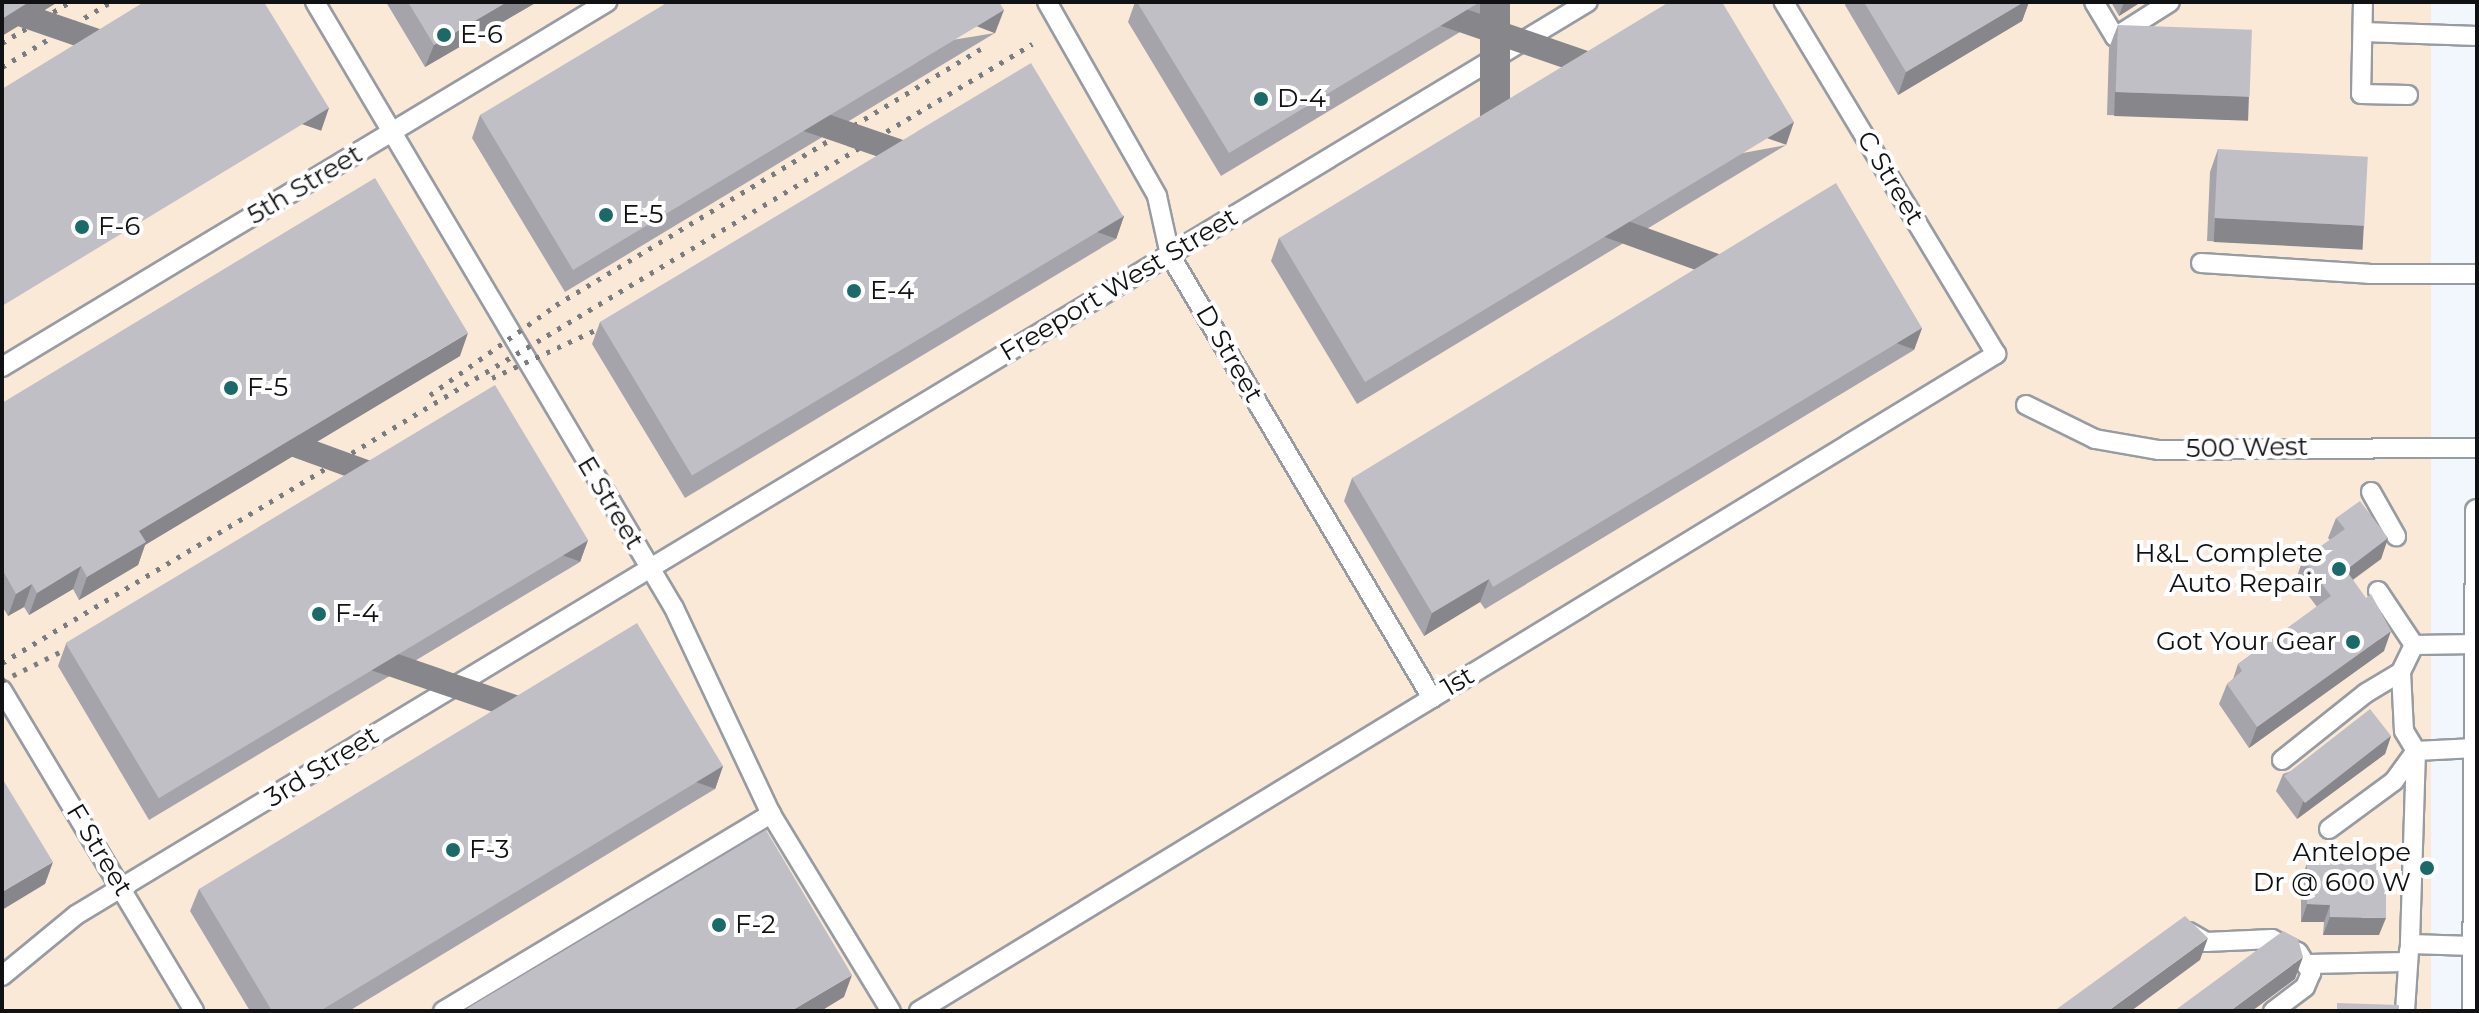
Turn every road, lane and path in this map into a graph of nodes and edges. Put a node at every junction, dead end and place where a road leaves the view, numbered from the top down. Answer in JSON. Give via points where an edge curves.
{"nodes":[{"id":1,"x":315,"y":2,"type":"edge"},
{"id":2,"x":607,"y":2,"type":"edge"},
{"id":3,"x":1047,"y":2,"type":"edge"},
{"id":4,"x":1588,"y":2,"type":"edge"},
{"id":5,"x":1784,"y":2,"type":"edge"},
{"id":6,"x":2094,"y":2,"type":"edge"},
{"id":7,"x":2170,"y":2,"type":"edge"},
{"id":8,"x":2363,"y":2,"type":"edge"},
{"id":9,"x":2363,"y":32,"type":"junction"},
{"id":10,"x":2477,"y":36,"type":"edge"},
{"id":11,"x":2408,"y":95,"type":"dead end"},
{"id":12,"x":390,"y":133,"type":"junction"},
{"id":13,"x":1170,"y":255,"type":"junction"},
{"id":14,"x":2201,"y":263,"type":"dead end"},
{"id":15,"x":2477,"y":274,"type":"edge"},
{"id":16,"x":1996,"y":354,"type":"joint"},
{"id":17,"x":2,"y":367,"type":"edge"},
{"id":18,"x":2026,"y":405,"type":"dead end"},
{"id":19,"x":2477,"y":448,"type":"edge"},
{"id":20,"x":2371,"y":492,"type":"dead end"},
{"id":21,"x":2477,"y":511,"type":"edge"},
{"id":22,"x":2396,"y":536,"type":"dead end"},
{"id":23,"x":649,"y":567,"type":"junction"},
{"id":24,"x":2378,"y":591,"type":"dead end"},
{"id":25,"x":2476,"y":644,"type":"edge"},
{"id":26,"x":2414,"y":645,"type":"junction"},
{"id":27,"x":2401,"y":672,"type":"junction"},
{"id":28,"x":2,"y":690,"type":"edge"},
{"id":29,"x":1432,"y":698,"type":"junction"},
{"id":30,"x":2475,"y":748,"type":"junction"},
{"id":31,"x":2416,"y":751,"type":"junction"},
{"id":32,"x":2282,"y":760,"type":"dead end"},
{"id":33,"x":771,"y":814,"type":"junction"},
{"id":34,"x":2329,"y":829,"type":"dead end"},
{"id":35,"x":123,"y":890,"type":"junction"},
{"id":36,"x":2171,"y":928,"type":"edge"},
{"id":37,"x":2473,"y":946,"type":"junction"},
{"id":38,"x":2408,"y":953,"type":"junction"},
{"id":39,"x":2308,"y":964,"type":"junction"},
{"id":40,"x":2,"y":976,"type":"edge"},
{"id":41,"x":194,"y":1011,"type":"edge"},
{"id":42,"x":443,"y":1011,"type":"edge"},
{"id":43,"x":891,"y":1011,"type":"edge"},
{"id":44,"x":919,"y":1011,"type":"edge"},
{"id":45,"x":2273,"y":1011,"type":"edge"},
{"id":46,"x":2405,"y":1011,"type":"edge"},
{"id":47,"x":2474,"y":1011,"type":"edge"}],
"edges":[{"from":1,"to":12,"type":"street","name":"E Street"},
{"from":2,"to":12,"type":"street","name":"5th Street"},
{"from":3,"to":13,"type":"street","name":"D Street","via":[[1157,196]]},
{"from":4,"to":13,"type":"street","name":"Freeport West Street"},
{"from":5,"to":16,"type":"street","name":"C Street"},
{"from":6,"to":7,"type":"street","via":[[2115,37]]},
{"from":8,"to":9,"type":"street"},
{"from":9,"to":10,"type":"street"},
{"from":9,"to":11,"type":"street","via":[[2361,94]]},
{"from":12,"to":17,"type":"street","name":"5th Street"},
{"from":12,"to":23,"type":"street","name":"E Street"},
{"from":13,"to":23,"type":"street","name":"Freeport West Street"},
{"from":13,"to":29,"type":"street","name":"D Street"},
{"from":14,"to":15,"type":"street","via":[[2369,274]]},
{"from":16,"to":29,"type":"street","name":"1st"},
{"from":18,"to":19,"type":"street","name":"500 West","via":[[2095,439],[2159,450]]},
{"from":20,"to":22,"type":"street"},
{"from":21,"to":25,"type":"main road"},
{"from":23,"to":33,"type":"street","name":"E Street"},
{"from":23,"to":35,"type":"street","name":"3rd Street"},
{"from":24,"to":26,"type":"street"},
{"from":25,"to":26,"type":"street"},
{"from":25,"to":30,"type":"main road"},
{"from":26,"to":27,"type":"street"},
{"from":27,"to":31,"type":"street","via":[[2404,731]]},
{"from":27,"to":32,"type":"street"},
{"from":28,"to":35,"type":"street","name":"F Street"},
{"from":29,"to":44,"type":"street","name":"1st"},
{"from":30,"to":31,"type":"street"},
{"from":30,"to":37,"type":"main road"},
{"from":31,"to":34,"type":"street","via":[[2394,781]]},
{"from":31,"to":38,"type":"street"},
{"from":33,"to":42,"type":"street"},
{"from":33,"to":43,"type":"street","name":"E Street"},
{"from":35,"to":40,"type":"street","name":"3rd Street","via":[[76,915]]},
{"from":35,"to":41,"type":"street","name":"F Street"},
{"from":36,"to":39,"type":"street","via":[[2185,926],[2206,942],[2272,939],[2287,943]]},
{"from":37,"to":38,"type":"street"},
{"from":37,"to":47,"type":"main road"},
{"from":38,"to":39,"type":"street"},
{"from":38,"to":46,"type":"street"},
{"from":39,"to":45,"type":"street","via":[[2311,973],[2305,987]]}]}
